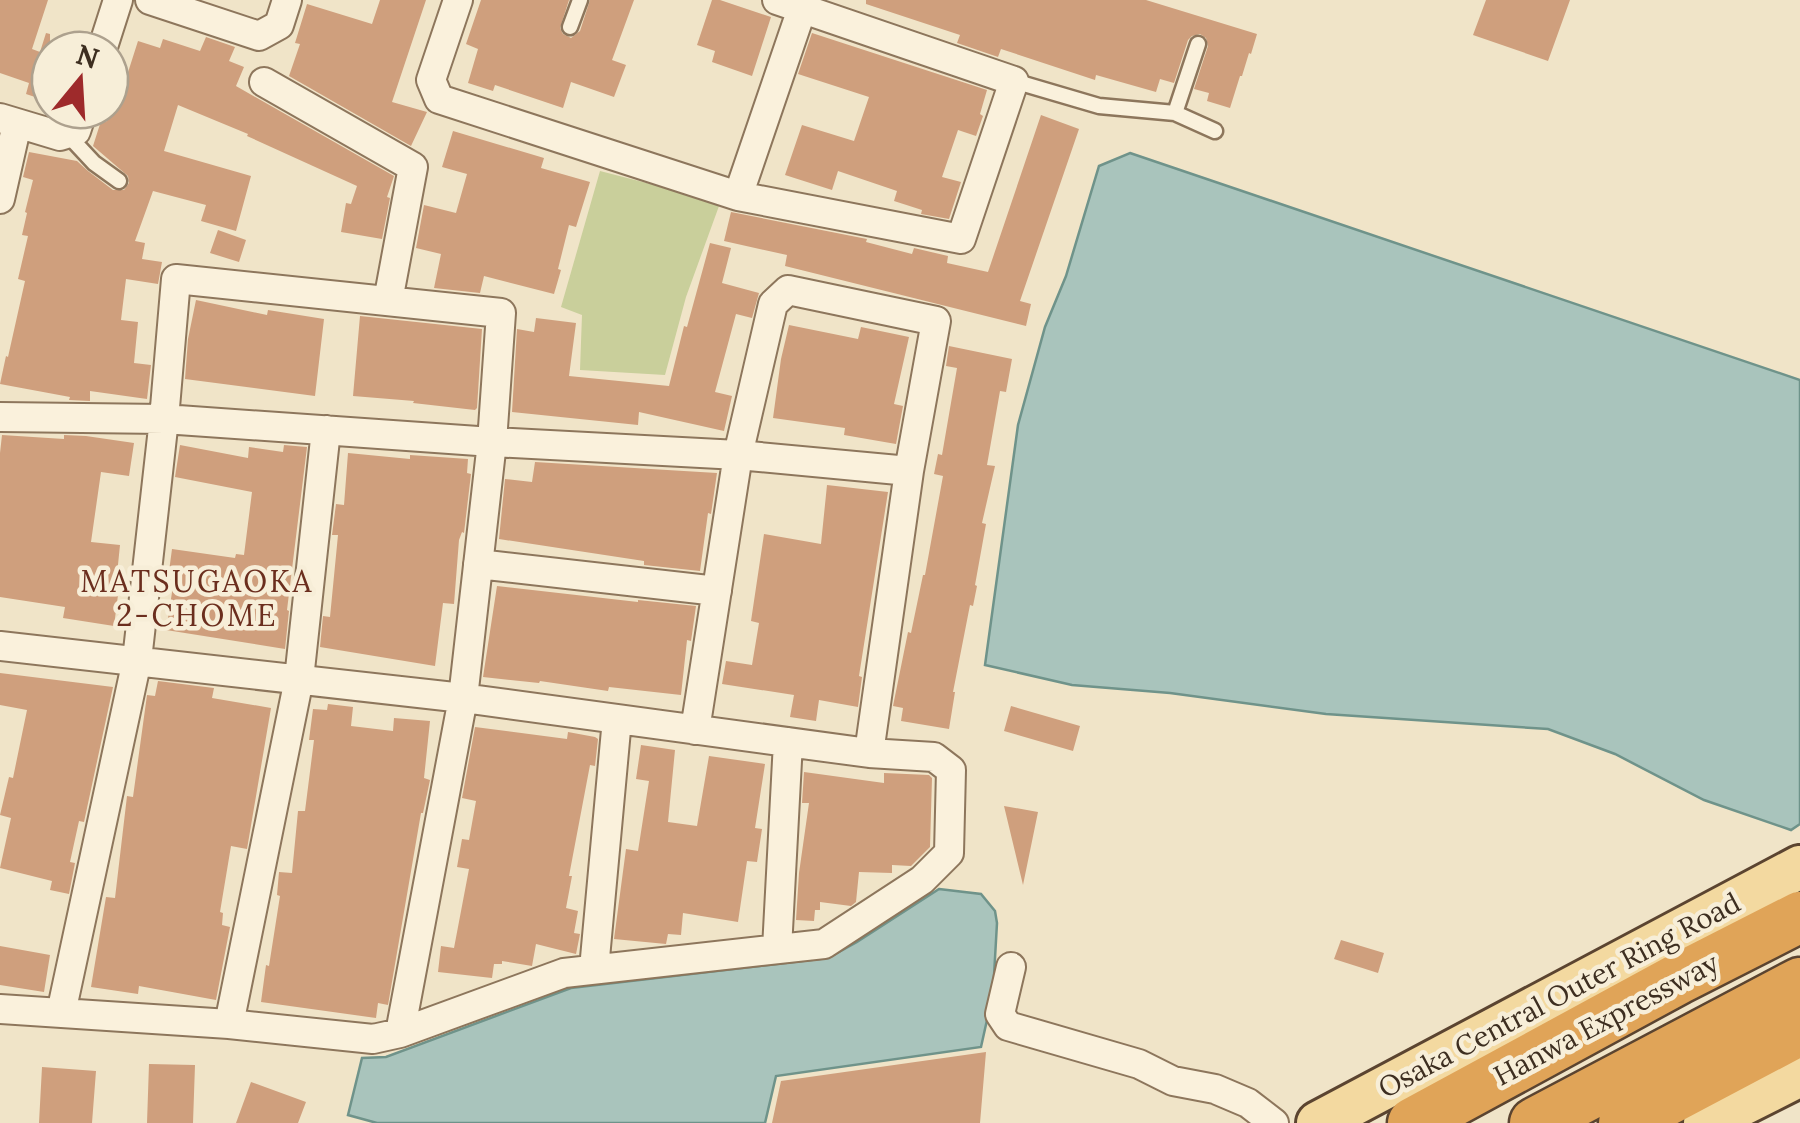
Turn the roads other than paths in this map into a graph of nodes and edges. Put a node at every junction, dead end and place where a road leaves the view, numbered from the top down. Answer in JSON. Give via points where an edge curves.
{"nodes":[{"id":1,"x":118,"y":0,"type":"edge"},
{"id":2,"x":150,"y":0,"type":"edge"},
{"id":3,"x":287,"y":0,"type":"edge"},
{"id":4,"x":458,"y":0,"type":"edge"},
{"id":5,"x":580,"y":0,"type":"edge"},
{"id":6,"x":795,"y":3,"type":"edge"},
{"id":7,"x":570,"y":27,"type":"dead end"},
{"id":8,"x":108,"y":30,"type":"edge"},
{"id":9,"x":1198,"y":44,"type":"dead end"},
{"id":10,"x":264,"y":82,"type":"dead end"},
{"id":11,"x":1014,"y":82,"type":"junction"},
{"id":12,"x":1175,"y":113,"type":"junction"},
{"id":13,"x":8,"y":121,"type":"edge"},
{"id":14,"x":76,"y":130,"type":"edge"},
{"id":15,"x":1215,"y":130,"type":"dead end"},
{"id":16,"x":67,"y":134,"type":"junction"},
{"id":17,"x":119,"y":180,"type":"dead end"},
{"id":18,"x":738,"y":196,"type":"junction"},
{"id":19,"x":0,"y":199,"type":"edge"},
{"id":20,"x":388,"y":301,"type":"junction"},
{"id":21,"x":0,"y":417,"type":"edge"},
{"id":22,"x":164,"y":418,"type":"junction"},
{"id":23,"x":326,"y":430,"type":"junction"},
{"id":24,"x":492,"y":442,"type":"junction"},
{"id":25,"x":738,"y":455,"type":"junction"},
{"id":26,"x":909,"y":471,"type":"junction"},
{"id":27,"x":478,"y":564,"type":"junction"},
{"id":28,"x":717,"y":591,"type":"junction"},
{"id":29,"x":0,"y":646,"type":"edge"},
{"id":30,"x":137,"y":660,"type":"junction"},
{"id":31,"x":299,"y":679,"type":"junction"},
{"id":32,"x":463,"y":698,"type":"junction"},
{"id":33,"x":616,"y":719,"type":"junction"},
{"id":34,"x":695,"y":730,"type":"junction"},
{"id":35,"x":788,"y":742,"type":"junction"},
{"id":36,"x":870,"y":752,"type":"junction"},
{"id":37,"x":1800,"y":867,"type":"edge"},
{"id":38,"x":1800,"y":917,"type":"edge"},
{"id":39,"x":776,"y":949,"type":"junction"},
{"id":40,"x":1011,"y":967,"type":"dead end"},
{"id":41,"x":594,"y":969,"type":"junction"},
{"id":42,"x":1800,"y":983,"type":"edge"},
{"id":43,"x":0,"y":1009,"type":"edge"},
{"id":44,"x":61,"y":1012,"type":"junction"},
{"id":45,"x":228,"y":1024,"type":"junction"},
{"id":46,"x":1800,"y":1030,"type":"edge"},
{"id":47,"x":400,"y":1033,"type":"junction"},
{"id":48,"x":1800,"y":1075,"type":"edge"},
{"id":49,"x":1274,"y":1123,"type":"edge"},
{"id":50,"x":1318,"y":1123,"type":"edge"},
{"id":51,"x":1413,"y":1123,"type":"edge"},
{"id":52,"x":1536,"y":1123,"type":"edge"},
{"id":53,"x":1624,"y":1123,"type":"edge"},
{"id":54,"x":1705,"y":1123,"type":"edge"}],
"edges":[{"from":1,"to":8,"type":"street"},
{"from":2,"to":3,"type":"street","via":[[259,36],[279,24]]},
{"from":4,"to":18,"type":"street","via":[[432,80],[440,99]]},
{"from":5,"to":7,"type":"lane"},
{"from":6,"to":11,"type":"street"},
{"from":6,"to":18,"type":"street"},
{"from":9,"to":12,"type":"lane"},
{"from":10,"to":20,"type":"street","via":[[414,167]]},
{"from":11,"to":12,"type":"lane","via":[[1099,106]]},
{"from":11,"to":18,"type":"street","via":[[961,239]]},
{"from":12,"to":15,"type":"lane"},
{"from":13,"to":16,"type":"street"},
{"from":13,"to":19,"type":"street"},
{"from":14,"to":16,"type":"street"},
{"from":16,"to":17,"type":"lane"},
{"from":20,"to":22,"type":"street","via":[[176,279]]},
{"from":20,"to":24,"type":"street","via":[[501,313]]},
{"from":21,"to":22,"type":"street"},
{"from":22,"to":23,"type":"street"},
{"from":22,"to":30,"type":"street"},
{"from":23,"to":24,"type":"street"},
{"from":23,"to":31,"type":"street"},
{"from":24,"to":25,"type":"street"},
{"from":24,"to":27,"type":"street"},
{"from":25,"to":26,"type":"street"},
{"from":25,"to":26,"type":"street","via":[[773,304],[788,290],[936,321]]},
{"from":25,"to":28,"type":"street"},
{"from":26,"to":36,"type":"street"},
{"from":27,"to":28,"type":"street"},
{"from":27,"to":32,"type":"street"},
{"from":28,"to":34,"type":"street"},
{"from":29,"to":30,"type":"street"},
{"from":30,"to":31,"type":"street"},
{"from":30,"to":44,"type":"street"},
{"from":31,"to":32,"type":"street"},
{"from":31,"to":45,"type":"street"},
{"from":32,"to":33,"type":"street"},
{"from":32,"to":47,"type":"street"},
{"from":33,"to":34,"type":"street"},
{"from":33,"to":41,"type":"street"},
{"from":34,"to":35,"type":"street"},
{"from":35,"to":36,"type":"street"},
{"from":35,"to":39,"type":"street"},
{"from":36,"to":39,"type":"street","via":[[934,757],[951,770],[949,852],[922,880],[824,944]]},
{"from":37,"to":50,"type":"main road","name":"Osaka Central Outer Ring Road"},
{"from":38,"to":51,"type":"highway","name":"Hanwa Expressway"},
{"from":39,"to":41,"type":"street"},
{"from":40,"to":49,"type":"street","via":[[1000,1014],[1008,1026],[1215,1089],[1248,1102]]},
{"from":41,"to":47,"type":"street","via":[[564,973]]},
{"from":42,"to":52,"type":"highway"},
{"from":43,"to":44,"type":"street"},
{"from":44,"to":45,"type":"street"},
{"from":45,"to":47,"type":"street","via":[[373,1039]]},
{"from":46,"to":53,"type":"highway"},
{"from":48,"to":54,"type":"main road"}]}
